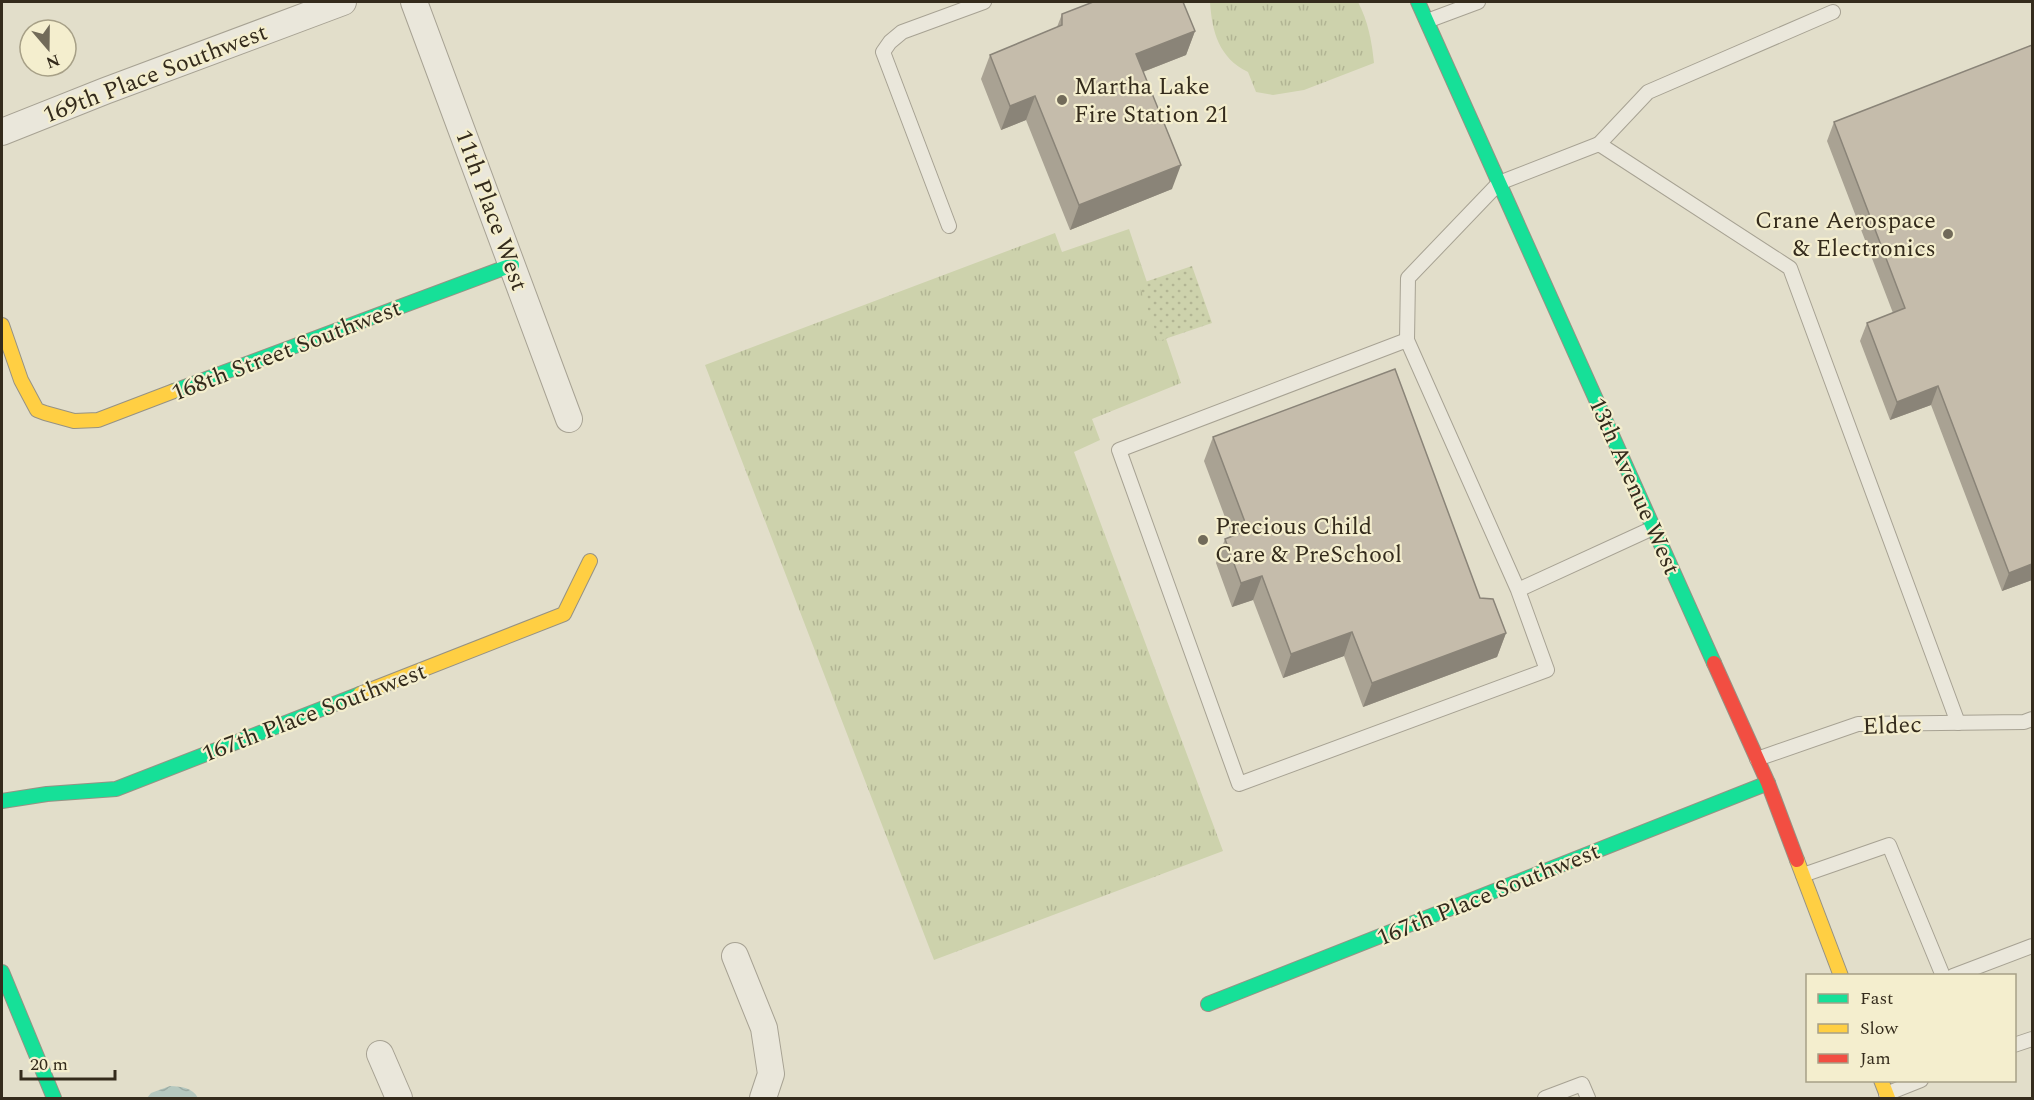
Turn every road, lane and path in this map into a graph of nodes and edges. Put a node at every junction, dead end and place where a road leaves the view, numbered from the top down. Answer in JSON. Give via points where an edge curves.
{"nodes":[{"id":1,"x":343,"y":2,"type":"edge"},
{"id":2,"x":414,"y":2,"type":"edge"},
{"id":3,"x":984,"y":2,"type":"edge"},
{"id":4,"x":1418,"y":2,"type":"edge"},
{"id":5,"x":1478,"y":2,"type":"edge"},
{"id":6,"x":1833,"y":12,"type":"dead end"},
{"id":7,"x":1426,"y":21,"type":"junction"},
{"id":8,"x":2,"y":132,"type":"edge"},
{"id":9,"x":1599,"y":144,"type":"junction"},
{"id":10,"x":1500,"y":183,"type":"junction"},
{"id":11,"x":949,"y":226,"type":"dead end"},
{"id":12,"x":512,"y":265,"type":"junction"},
{"id":13,"x":2,"y":325,"type":"edge"},
{"id":14,"x":1407,"y":340,"type":"junction"},
{"id":15,"x":569,"y":419,"type":"dead end"},
{"id":16,"x":1653,"y":528,"type":"junction"},
{"id":17,"x":590,"y":561,"type":"dead end"},
{"id":18,"x":1518,"y":590,"type":"junction"},
{"id":19,"x":2032,"y":719,"type":"edge"},
{"id":20,"x":1958,"y":723,"type":"junction"},
{"id":21,"x":1757,"y":759,"type":"junction"},
{"id":22,"x":1768,"y":783,"type":"junction"},
{"id":23,"x":2,"y":801,"type":"edge"},
{"id":24,"x":1803,"y":875,"type":"junction"},
{"id":25,"x":2032,"y":946,"type":"edge"},
{"id":26,"x":735,"y":956,"type":"dead end"},
{"id":27,"x":2,"y":972,"type":"edge"},
{"id":28,"x":1841,"y":974,"type":"edge"},
{"id":29,"x":1943,"y":974,"type":"edge"},
{"id":30,"x":1956,"y":974,"type":"edge"},
{"id":31,"x":1208,"y":1004,"type":"dead end"},
{"id":32,"x":2032,"y":1039,"type":"edge"},
{"id":33,"x":2016,"y":1045,"type":"edge"},
{"id":34,"x":380,"y":1054,"type":"dead end"},
{"id":35,"x":1915,"y":1082,"type":"edge"},
{"id":36,"x":1882,"y":1093,"type":"edge"},
{"id":37,"x":54,"y":1098,"type":"edge"},
{"id":38,"x":399,"y":1098,"type":"edge"},
{"id":39,"x":763,"y":1098,"type":"edge"},
{"id":40,"x":1545,"y":1098,"type":"edge"},
{"id":41,"x":1588,"y":1098,"type":"edge"}],
"edges":[{"from":1,"to":8,"type":"street","name":"169th Place Southwest"},
{"from":2,"to":12,"type":"street","name":"11th Place West"},
{"from":3,"to":11,"type":"lane","via":[[902,32],[883,51]]},
{"from":4,"to":7,"type":"street","name":"13th Avenue West"},
{"from":5,"to":7,"type":"lane"},
{"from":6,"to":9,"type":"lane","via":[[1648,92]]},
{"from":7,"to":10,"type":"street","name":"13th Avenue West"},
{"from":9,"to":10,"type":"lane"},
{"from":9,"to":20,"type":"lane","via":[[1790,268]]},
{"from":10,"to":14,"type":"lane","via":[[1408,278]]},
{"from":10,"to":16,"type":"street","name":"13th Avenue West"},
{"from":12,"to":13,"type":"street","name":"168th Street Southwest","via":[[98,420],[79,423],[37,410],[21,380]]},
{"from":12,"to":15,"type":"street","name":"11th Place West"},
{"from":14,"to":18,"type":"lane"},
{"from":14,"to":18,"type":"lane","via":[[1119,450],[1239,784],[1547,670]]},
{"from":16,"to":18,"type":"lane"},
{"from":16,"to":21,"type":"street","name":"13th Avenue West"},
{"from":17,"to":23,"type":"street","name":"167th Place Southwest","via":[[564,614],[116,789]]},
{"from":19,"to":20,"type":"lane","name":"Eldec"},
{"from":20,"to":21,"type":"lane","name":"Eldec","via":[[1858,724]]},
{"from":21,"to":22,"type":"street","name":"13th Avenue West"},
{"from":22,"to":24,"type":"street","name":"13th Avenue West"},
{"from":22,"to":31,"type":"street","name":"167th Place Southwest"},
{"from":24,"to":28,"type":"street","name":"13th Avenue West"},
{"from":24,"to":29,"type":"lane","via":[[1889,845]]},
{"from":25,"to":30,"type":"lane"},
{"from":26,"to":39,"type":"street","via":[[764,1028],[771,1074]]},
{"from":27,"to":37,"type":"street"},
{"from":32,"to":33,"type":"lane"},
{"from":34,"to":38,"type":"street"},
{"from":35,"to":36,"type":"lane"},
{"from":40,"to":41,"type":"lane","via":[[1582,1084]]}]}
